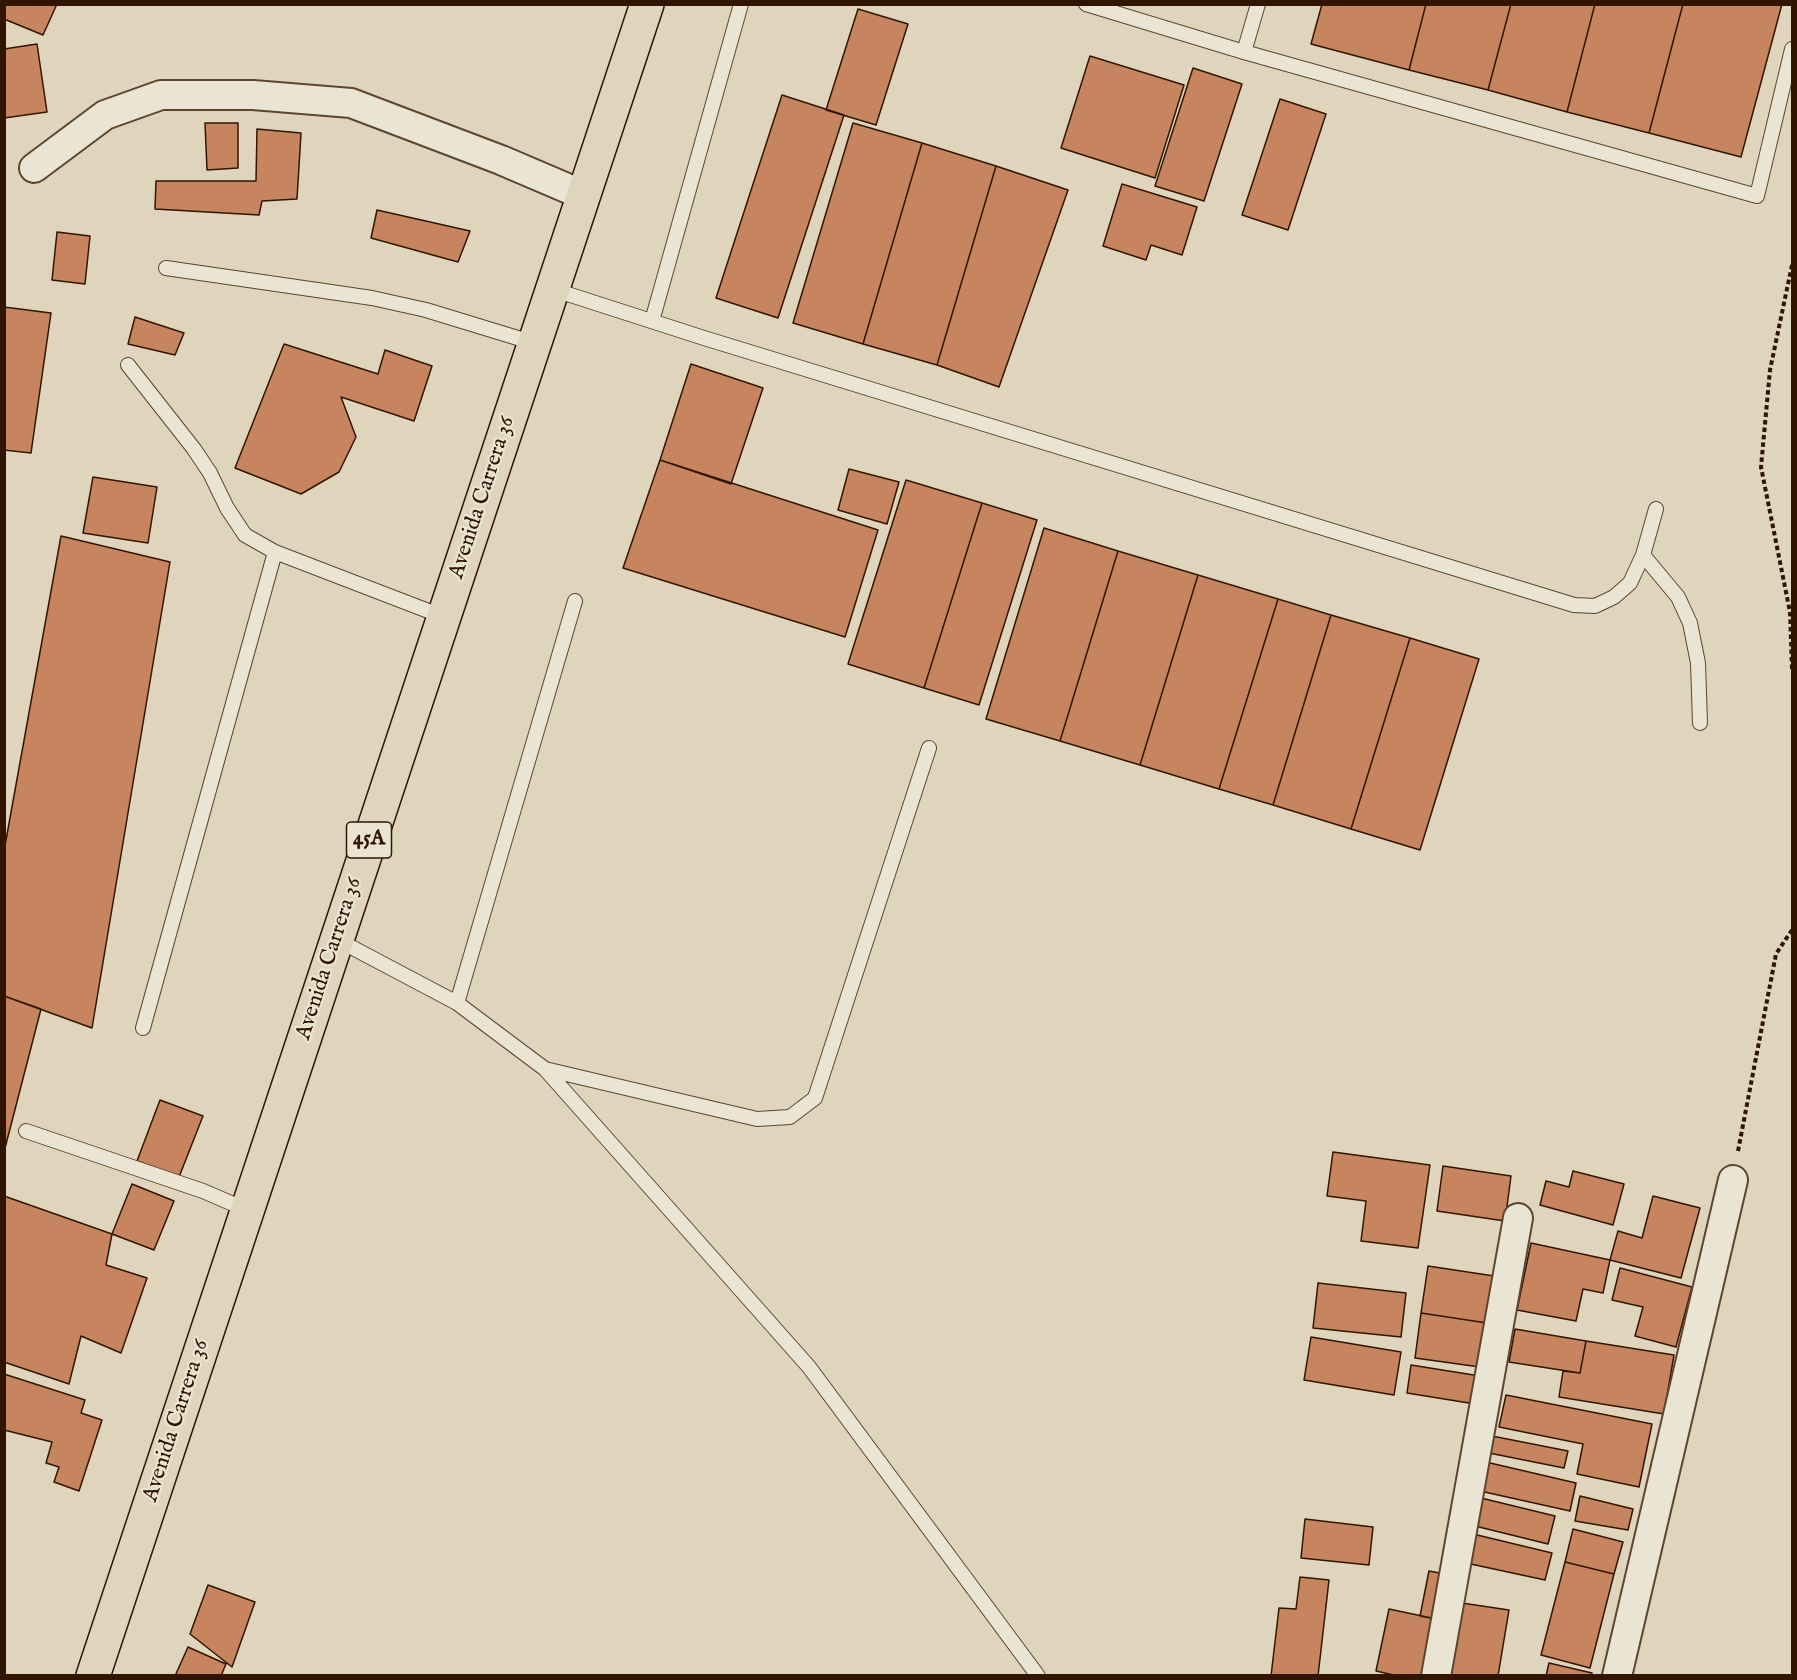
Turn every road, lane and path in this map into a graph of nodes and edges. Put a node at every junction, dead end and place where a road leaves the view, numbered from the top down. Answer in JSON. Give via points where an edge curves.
{"nodes":[{"id":1,"x":647,"y":4,"type":"edge"},
{"id":2,"x":741,"y":4,"type":"edge"},
{"id":3,"x":1086,"y":4,"type":"edge"},
{"id":4,"x":1258,"y":4,"type":"edge"},
{"id":5,"x":1792,"y":49,"type":"edge"},
{"id":6,"x":1244,"y":52,"type":"junction"},
{"id":7,"x":34,"y":168,"type":"dead end"},
{"id":8,"x":583,"y":195,"type":"junction"},
{"id":9,"x":1792,"y":265,"type":"edge"},
{"id":10,"x":166,"y":267,"type":"dead end"},
{"id":11,"x":552,"y":289,"type":"junction"},
{"id":12,"x":652,"y":321,"type":"junction"},
{"id":13,"x":534,"y":343,"type":"junction"},
{"id":14,"x":129,"y":365,"type":"dead end"},
{"id":15,"x":1656,"y":509,"type":"dead end"},
{"id":16,"x":275,"y":552,"type":"junction"},
{"id":17,"x":1643,"y":555,"type":"junction"},
{"id":18,"x":575,"y":601,"type":"dead end"},
{"id":19,"x":444,"y":617,"type":"junction"},
{"id":20,"x":1792,"y":669,"type":"edge"},
{"id":21,"x":1700,"y":723,"type":"dead end"},
{"id":22,"x":929,"y":748,"type":"dead end"},
{"id":23,"x":1792,"y":930,"type":"edge"},
{"id":24,"x":336,"y":939,"type":"junction"},
{"id":25,"x":457,"y":1003,"type":"junction"},
{"id":26,"x":143,"y":1028,"type":"dead end"},
{"id":27,"x":545,"y":1069,"type":"junction"},
{"id":28,"x":26,"y":1131,"type":"dead end"},
{"id":29,"x":1733,"y":1180,"type":"joint"},
{"id":30,"x":246,"y":1210,"type":"junction"},
{"id":31,"x":1518,"y":1218,"type":"dead end"},
{"id":32,"x":93,"y":1676,"type":"edge"},
{"id":33,"x":1038,"y":1676,"type":"edge"},
{"id":34,"x":1436,"y":1676,"type":"edge"},
{"id":35,"x":1617,"y":1676,"type":"edge"}],
"edges":[{"from":1,"to":8,"type":"main road","name":"Avenida Carrera 36","number":"45A"},
{"from":2,"to":12,"type":"lane"},
{"from":3,"to":6,"type":"lane"},
{"from":4,"to":6,"type":"lane"},
{"from":5,"to":6,"type":"lane","via":[[1758,196]]},
{"from":7,"to":8,"type":"street","via":[[105,115],[161,95],[253,95],[351,103]]},
{"from":8,"to":11,"type":"main road","name":"Avenida Carrera 36","number":"45A"},
{"from":9,"to":20,"type":"path","via":[[1770,370],[1761,467],[1790,612]]},
{"from":10,"to":13,"type":"lane","via":[[372,298]]},
{"from":11,"to":12,"type":"lane"},
{"from":11,"to":13,"type":"main road","name":"Avenida Carrera 36","number":"45A"},
{"from":12,"to":17,"type":"lane","via":[[1574,605],[1595,606],[1614,597],[1630,583]]},
{"from":13,"to":19,"type":"main road","name":"Avenida Carrera 36","number":"45A"},
{"from":14,"to":16,"type":"lane","via":[[194,449],[245,535]]},
{"from":15,"to":17,"type":"lane"},
{"from":16,"to":19,"type":"lane"},
{"from":16,"to":26,"type":"lane"},
{"from":17,"to":21,"type":"lane","via":[[1678,597],[1690,623],[1698,663]]},
{"from":18,"to":25,"type":"lane"},
{"from":19,"to":24,"type":"main road","name":"Avenida Carrera 36","number":"45A"},
{"from":22,"to":27,"type":"lane","via":[[816,1098],[790,1118],[757,1119]]},
{"from":23,"to":29,"type":"path","via":[[1776,954]]},
{"from":24,"to":25,"type":"lane"},
{"from":24,"to":30,"type":"main road","name":"Avenida Carrera 36","number":"45A"},
{"from":25,"to":27,"type":"lane"},
{"from":27,"to":33,"type":"lane","via":[[809,1367]]},
{"from":28,"to":30,"type":"lane","via":[[203,1191]]},
{"from":29,"to":35,"type":"street"},
{"from":30,"to":32,"type":"main road","name":"Avenida Carrera 36","number":"45A"},
{"from":31,"to":34,"type":"street"}]}
